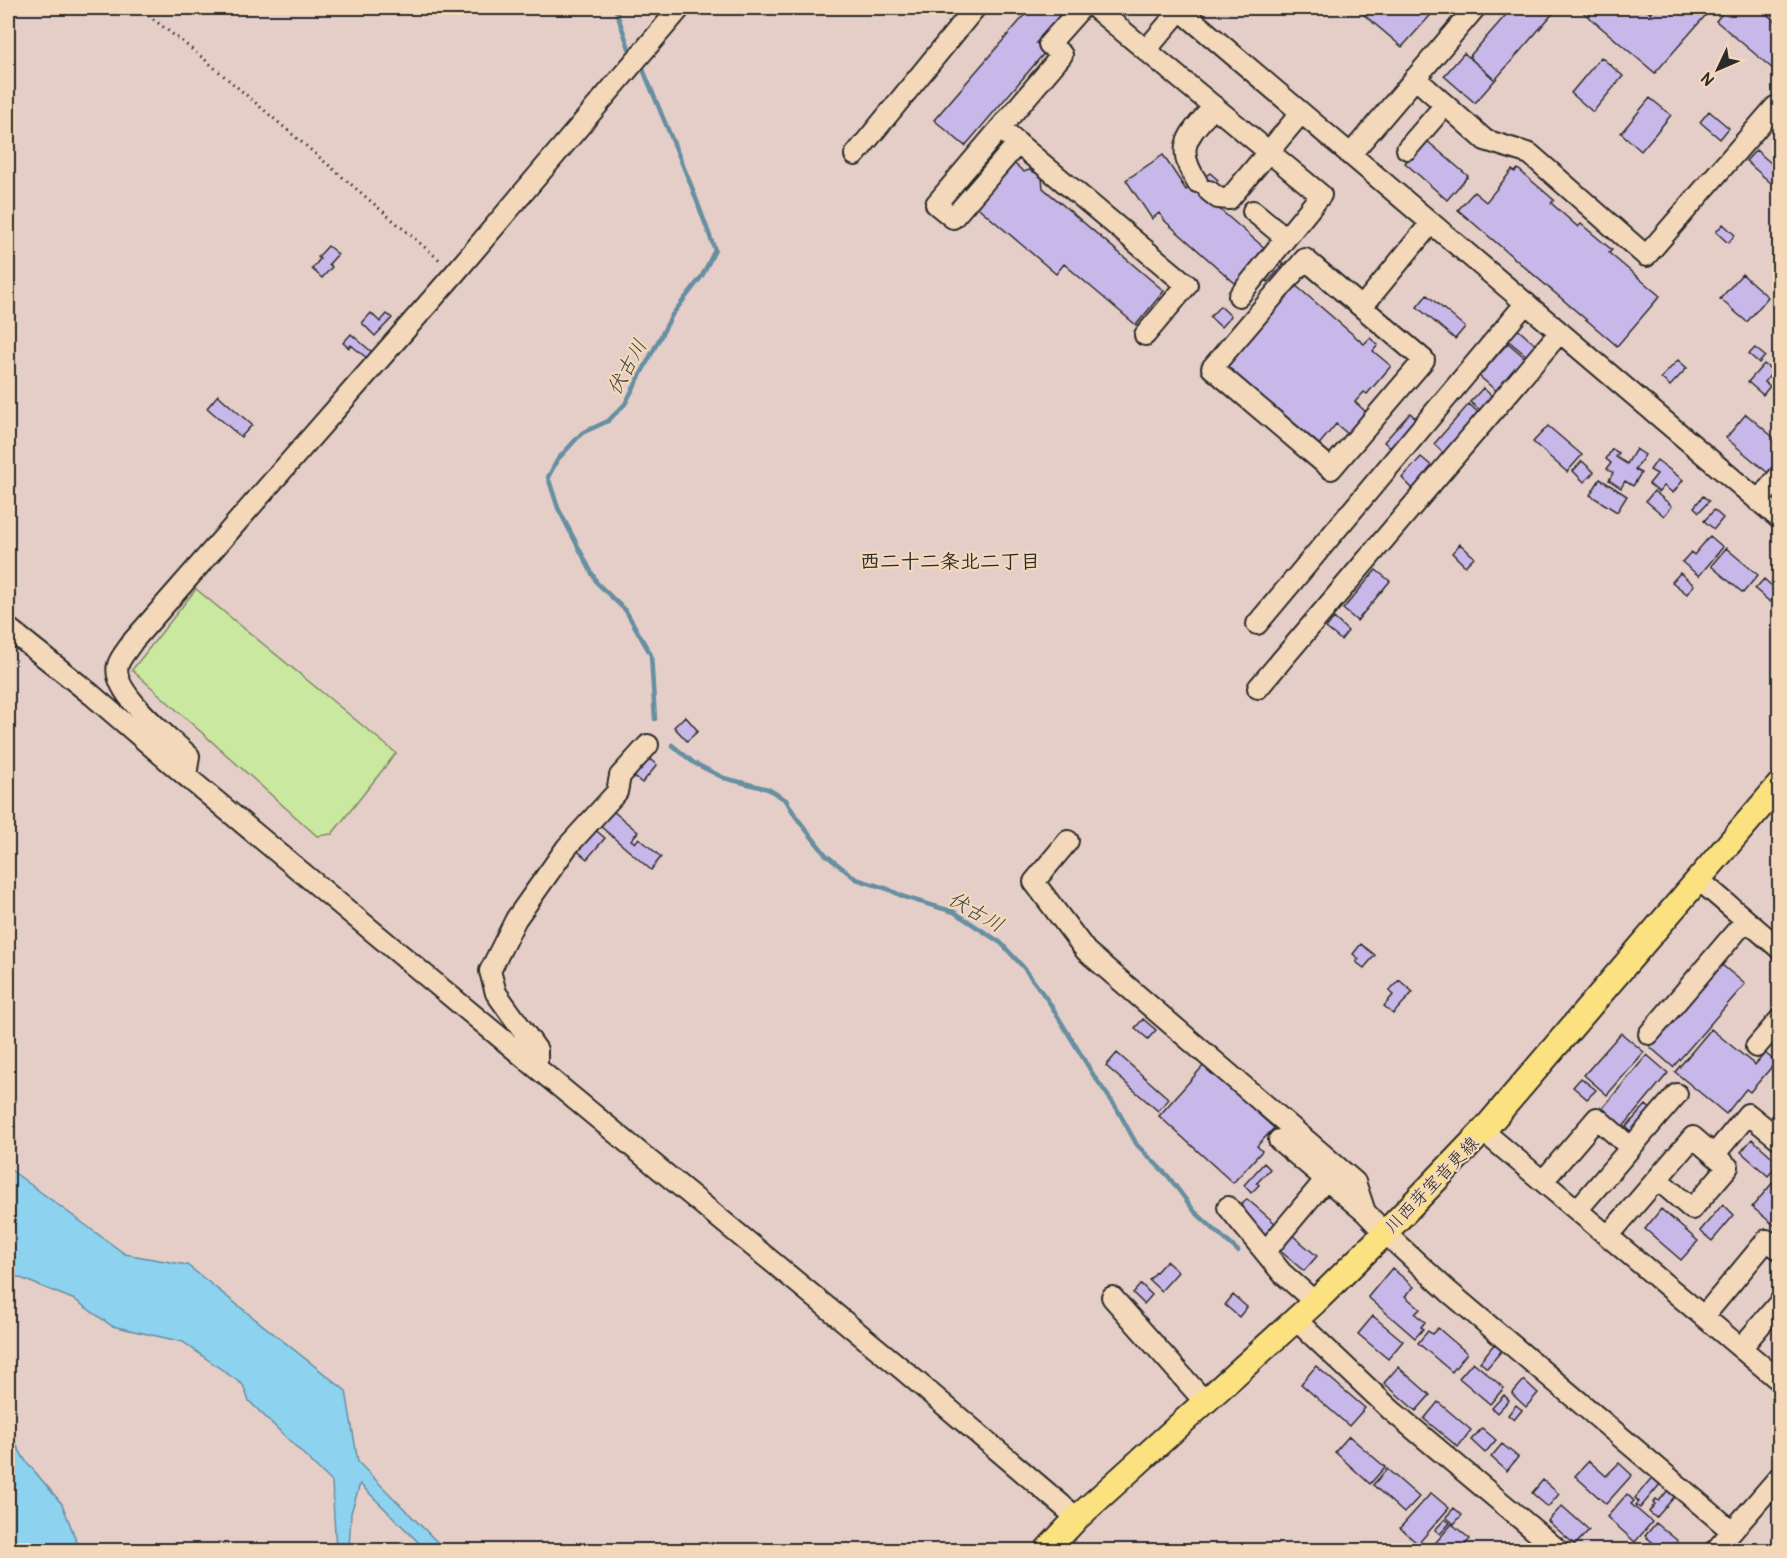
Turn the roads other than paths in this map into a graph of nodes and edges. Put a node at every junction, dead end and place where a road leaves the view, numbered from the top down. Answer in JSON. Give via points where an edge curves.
{"nodes":[{"id":1,"x":680,"y":8,"type":"edge"},
{"id":2,"x":975,"y":8,"type":"edge"},
{"id":3,"x":1081,"y":8,"type":"edge"},
{"id":4,"x":1095,"y":8,"type":"edge"},
{"id":5,"x":1475,"y":8,"type":"edge"},
{"id":6,"x":1179,"y":9,"type":"edge"},
{"id":7,"x":1146,"y":50,"type":"junction"},
{"id":8,"x":1415,"y":78,"type":"junction"},
{"id":9,"x":1445,"y":105,"type":"junction"},
{"id":10,"x":1214,"y":106,"type":"junction"},
{"id":11,"x":1775,"y":107,"type":"dead end"},
{"id":12,"x":1301,"y":113,"type":"junction"},
{"id":13,"x":1000,"y":128,"type":"junction"},
{"id":14,"x":1018,"y":143,"type":"junction"},
{"id":15,"x":1407,"y":149,"type":"dead end"},
{"id":16,"x":1269,"y":151,"type":"junction"},
{"id":17,"x":855,"y":155,"type":"dead end"},
{"id":18,"x":1350,"y":155,"type":"junction"},
{"id":19,"x":1253,"y":211,"type":"dead end"},
{"id":20,"x":1431,"y":223,"type":"junction"},
{"id":21,"x":1286,"y":238,"type":"junction"},
{"id":22,"x":1239,"y":296,"type":"dead end"},
{"id":23,"x":1526,"y":303,"type":"junction"},
{"id":24,"x":1362,"y":307,"type":"junction"},
{"id":25,"x":1560,"y":332,"type":"junction"},
{"id":26,"x":1145,"y":335,"type":"dead end"},
{"id":27,"x":1779,"y":476,"type":"edge"},
{"id":28,"x":1758,"y":501,"type":"junction"},
{"id":29,"x":1779,"y":519,"type":"edge"},
{"id":30,"x":1257,"y":624,"type":"dead end"},
{"id":31,"x":8,"y":628,"type":"edge"},
{"id":32,"x":1258,"y":688,"type":"dead end"},
{"id":33,"x":648,"y":745,"type":"dead end"},
{"id":34,"x":186,"y":776,"type":"junction"},
{"id":35,"x":1779,"y":784,"type":"edge"},
{"id":36,"x":1068,"y":841,"type":"dead end"},
{"id":37,"x":1698,"y":879,"type":"junction"},
{"id":38,"x":1746,"y":920,"type":"junction"},
{"id":39,"x":1779,"y":949,"type":"edge"},
{"id":40,"x":1779,"y":1019,"type":"edge"},
{"id":41,"x":1649,"y":1034,"type":"dead end"},
{"id":42,"x":1756,"y":1047,"type":"dead end"},
{"id":43,"x":537,"y":1068,"type":"junction"},
{"id":44,"x":1677,"y":1094,"type":"dead end"},
{"id":45,"x":1484,"y":1131,"type":"junction"},
{"id":46,"x":1779,"y":1139,"type":"edge"},
{"id":47,"x":1279,"y":1140,"type":"dead end"},
{"id":48,"x":1631,"y":1148,"type":"junction"},
{"id":49,"x":1714,"y":1155,"type":"junction"},
{"id":50,"x":1326,"y":1179,"type":"junction"},
{"id":51,"x":1657,"y":1179,"type":"junction"},
{"id":52,"x":1543,"y":1181,"type":"junction"},
{"id":53,"x":1228,"y":1206,"type":"dead end"},
{"id":54,"x":1578,"y":1209,"type":"junction"},
{"id":55,"x":1365,"y":1212,"type":"junction"},
{"id":56,"x":1385,"y":1233,"type":"junction"},
{"id":57,"x":1609,"y":1235,"type":"junction"},
{"id":58,"x":1779,"y":1250,"type":"edge"},
{"id":59,"x":1265,"y":1252,"type":"junction"},
{"id":60,"x":1112,"y":1298,"type":"dead end"},
{"id":61,"x":1315,"y":1302,"type":"junction"},
{"id":62,"x":1779,"y":1302,"type":"edge"},
{"id":63,"x":1704,"y":1316,"type":"junction"},
{"id":64,"x":1296,"y":1320,"type":"junction"},
{"id":65,"x":1741,"y":1348,"type":"junction"},
{"id":66,"x":1779,"y":1381,"type":"edge"},
{"id":67,"x":1205,"y":1402,"type":"junction"},
{"id":68,"x":1779,"y":1476,"type":"edge"},
{"id":69,"x":1077,"y":1518,"type":"junction"},
{"id":70,"x":1732,"y":1531,"type":"junction"},
{"id":71,"x":1047,"y":1551,"type":"edge"},
{"id":72,"x":1557,"y":1551,"type":"edge"},
{"id":73,"x":1716,"y":1551,"type":"edge"}],
"edges":[{"from":1,"to":34,"type":"street","via":[[455,273],[133,641],[118,665],[117,678],[126,695],[189,756]]},
{"from":2,"to":17,"type":"street"},
{"from":3,"to":13,"type":"street","via":[[1049,44],[1062,55]]},
{"from":4,"to":7,"type":"street"},
{"from":5,"to":8,"type":"street"},
{"from":6,"to":7,"type":"street"},
{"from":6,"to":12,"type":"street"},
{"from":7,"to":10,"type":"street"},
{"from":8,"to":9,"type":"street"},
{"from":8,"to":18,"type":"street"},
{"from":9,"to":11,"type":"street","via":[[1485,140],[1530,154],[1646,256]]},
{"from":9,"to":15,"type":"street"},
{"from":10,"to":16,"type":"street"},
{"from":10,"to":16,"type":"street","via":[[1184,148],[1188,167],[1203,187],[1218,198],[1230,199]]},
{"from":12,"to":16,"type":"street"},
{"from":12,"to":18,"type":"street"},
{"from":13,"to":14,"type":"street"},
{"from":13,"to":14,"type":"street","via":[[936,204],[953,218]]},
{"from":14,"to":26,"type":"street","via":[[1187,285]]},
{"from":16,"to":21,"type":"street","via":[[1321,195]]},
{"from":18,"to":20,"type":"street"},
{"from":19,"to":21,"type":"street"},
{"from":20,"to":23,"type":"street"},
{"from":20,"to":24,"type":"street"},
{"from":21,"to":22,"type":"street"},
{"from":23,"to":25,"type":"street"},
{"from":23,"to":30,"type":"street"},
{"from":24,"to":24,"type":"street","via":[[1424,360],[1331,470],[1212,368],[1305,259]]},
{"from":25,"to":28,"type":"street"},
{"from":25,"to":32,"type":"street"},
{"from":27,"to":28,"type":"street"},
{"from":28,"to":29,"type":"street"},
{"from":31,"to":34,"type":"street"},
{"from":33,"to":43,"type":"street","via":[[620,776],[618,792],[567,847],[516,919],[490,971],[496,993],[537,1050]]},
{"from":34,"to":43,"type":"street"},
{"from":35,"to":37,"type":"main road","name":"川西芽室音更線"},
{"from":36,"to":55,"type":"street","via":[[1034,882],[1086,951],[1355,1182]]},
{"from":37,"to":38,"type":"street"},
{"from":37,"to":45,"type":"main road","name":"川西芽室音更線"},
{"from":38,"to":39,"type":"street"},
{"from":38,"to":41,"type":"street"},
{"from":40,"to":42,"type":"street"},
{"from":43,"to":69,"type":"street"},
{"from":44,"to":48,"type":"street"},
{"from":45,"to":52,"type":"street"},
{"from":45,"to":56,"type":"main road","name":"川西芽室音更線"},
{"from":46,"to":49,"type":"street","via":[[1748,1114]]},
{"from":47,"to":50,"type":"street"},
{"from":48,"to":52,"type":"street","via":[[1597,1118]]},
{"from":48,"to":54,"type":"street"},
{"from":49,"to":51,"type":"street","via":[[1693,1137]]},
{"from":49,"to":51,"type":"street","via":[[1728,1167],[1692,1209]]},
{"from":50,"to":55,"type":"street"},
{"from":50,"to":59,"type":"street"},
{"from":51,"to":57,"type":"street"},
{"from":52,"to":54,"type":"street"},
{"from":53,"to":59,"type":"street"},
{"from":54,"to":57,"type":"street"},
{"from":55,"to":56,"type":"street"},
{"from":56,"to":61,"type":"main road","name":"川西芽室音更線"},
{"from":56,"to":70,"type":"street"},
{"from":57,"to":63,"type":"street"},
{"from":58,"to":63,"type":"street","via":[[1767,1240]]},
{"from":59,"to":61,"type":"street"},
{"from":60,"to":67,"type":"street"},
{"from":61,"to":64,"type":"main road","name":"川西芽室音更線"},
{"from":62,"to":65,"type":"street"},
{"from":63,"to":65,"type":"street"},
{"from":64,"to":67,"type":"main road","name":"川西芽室音更線"},
{"from":64,"to":72,"type":"street","via":[[1391,1410]]},
{"from":65,"to":66,"type":"street"},
{"from":67,"to":69,"type":"main road","name":"川西芽室音更線"},
{"from":68,"to":70,"type":"street"},
{"from":69,"to":71,"type":"main road","name":"川西芽室音更線"},
{"from":70,"to":73,"type":"street"}]}
